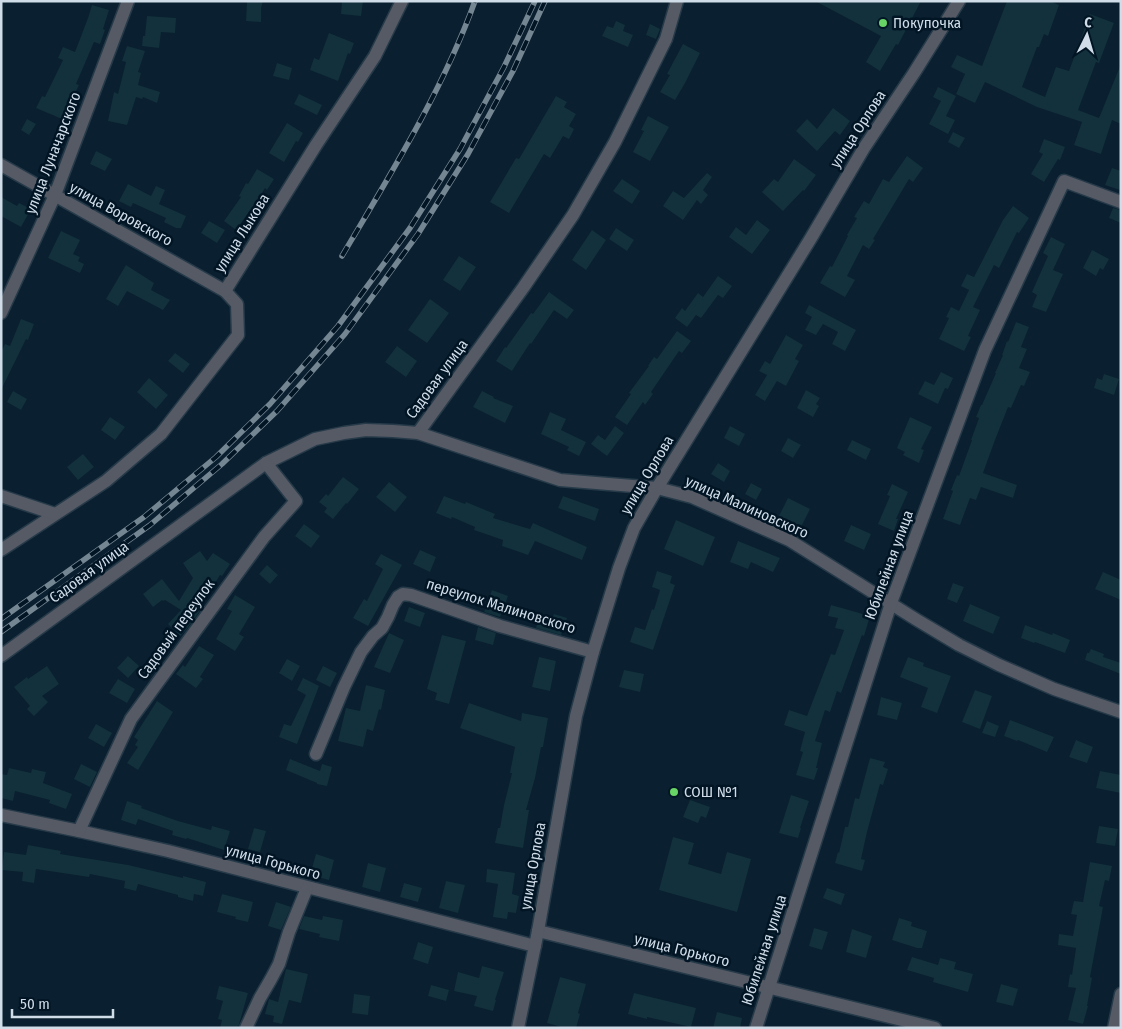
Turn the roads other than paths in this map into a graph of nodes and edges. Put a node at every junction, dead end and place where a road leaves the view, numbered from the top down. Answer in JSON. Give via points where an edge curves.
{"nodes":[{"id":1,"x":128,"y":1,"type":"edge"},
{"id":2,"x":402,"y":1,"type":"edge"},
{"id":3,"x":677,"y":1,"type":"edge"},
{"id":4,"x":959,"y":1,"type":"edge"},
{"id":5,"x":1,"y":165,"type":"edge"},
{"id":6,"x":55,"y":195,"type":"junction"},
{"id":7,"x":1121,"y":202,"type":"edge"},
{"id":8,"x":224,"y":291,"type":"junction"},
{"id":9,"x":1,"y":313,"type":"edge"},
{"id":10,"x":418,"y":433,"type":"junction"},
{"id":11,"x":266,"y":463,"type":"junction"},
{"id":12,"x":657,"y":488,"type":"junction"},
{"id":13,"x":1,"y":496,"type":"edge"},
{"id":14,"x":55,"y":514,"type":"junction"},
{"id":15,"x":1,"y":550,"type":"edge"},
{"id":16,"x":891,"y":603,"type":"junction"},
{"id":17,"x":593,"y":652,"type":"junction"},
{"id":18,"x":1,"y":656,"type":"edge"},
{"id":19,"x":1121,"y":712,"type":"edge"},
{"id":20,"x":316,"y":754,"type":"dead end"},
{"id":21,"x":1,"y":816,"type":"edge"},
{"id":22,"x":80,"y":831,"type":"junction"},
{"id":23,"x":307,"y":888,"type":"junction"},
{"id":24,"x":538,"y":931,"type":"junction"},
{"id":25,"x":535,"y":946,"type":"junction"},
{"id":26,"x":769,"y":988,"type":"junction"},
{"id":27,"x":1121,"y":994,"type":"edge"},
{"id":28,"x":246,"y":1028,"type":"edge"},
{"id":29,"x":518,"y":1028,"type":"edge"},
{"id":30,"x":756,"y":1028,"type":"edge"},
{"id":31,"x":935,"y":1028,"type":"edge"},
{"id":32,"x":1114,"y":1028,"type":"edge"}],
"edges":[{"from":1,"to":6,"type":"street","name":"улица Луначарского"},
{"from":2,"to":8,"type":"street","name":"улица Лыкова","via":[[375,56]]},
{"from":3,"to":10,"type":"street","name":"Садовая улица","via":[[666,38],[620,134],[573,215]]},
{"from":4,"to":12,"type":"street","name":"улица Орлова","via":[[864,148]]},
{"from":5,"to":6,"type":"street","name":"улица Воровского"},
{"from":6,"to":8,"type":"street","name":"улица Воровского"},
{"from":6,"to":9,"type":"street","name":"улица Луначарского"},
{"from":7,"to":16,"type":"street","name":"Юбилейная улица","via":[[1064,181],[985,350]]},
{"from":8,"to":14,"type":"street","name":"улица Лыкова","via":[[237,304],[238,334],[215,365],[161,434],[106,481]]},
{"from":10,"to":11,"type":"street","name":"Садовая улица","via":[[344,432],[315,439]]},
{"from":10,"to":12,"type":"street","name":"улица Малиновского","via":[[560,480]]},
{"from":11,"to":18,"type":"street","name":"Садовая улица"},
{"from":11,"to":22,"type":"street","name":"Садовый переулок","via":[[296,501],[264,536],[131,719]]},
{"from":12,"to":16,"type":"street","name":"улица Малиновского","via":[[692,497],[790,540]]},
{"from":12,"to":17,"type":"street","name":"улица Орлова","via":[[634,528]]},
{"from":13,"to":14,"type":"street"},
{"from":14,"to":15,"type":"street","name":"улица Лыкова"},
{"from":16,"to":19,"type":"street","name":"улица Малиновского","via":[[959,645],[999,665]]},
{"from":16,"to":26,"type":"street","name":"Юбилейная улица"},
{"from":17,"to":20,"type":"street","name":"переулок Малиновского","via":[[403,594],[393,605],[382,628],[361,652]]},
{"from":17,"to":24,"type":"street","name":"улица Орлова","via":[[576,716]]},
{"from":21,"to":22,"type":"street","name":"улица Горького"},
{"from":22,"to":23,"type":"street","name":"улица Горького"},
{"from":23,"to":25,"type":"street","name":"улица Горького"},
{"from":23,"to":28,"type":"street","via":[[278,964]]},
{"from":24,"to":25,"type":"street","name":"улица Орлова"},
{"from":24,"to":26,"type":"street","name":"улица Горького"},
{"from":25,"to":29,"type":"street","name":"улица Орлова"},
{"from":26,"to":30,"type":"street","name":"Юбилейная улица"},
{"from":26,"to":31,"type":"street","name":"улица Горького"},
{"from":27,"to":32,"type":"street"}]}
